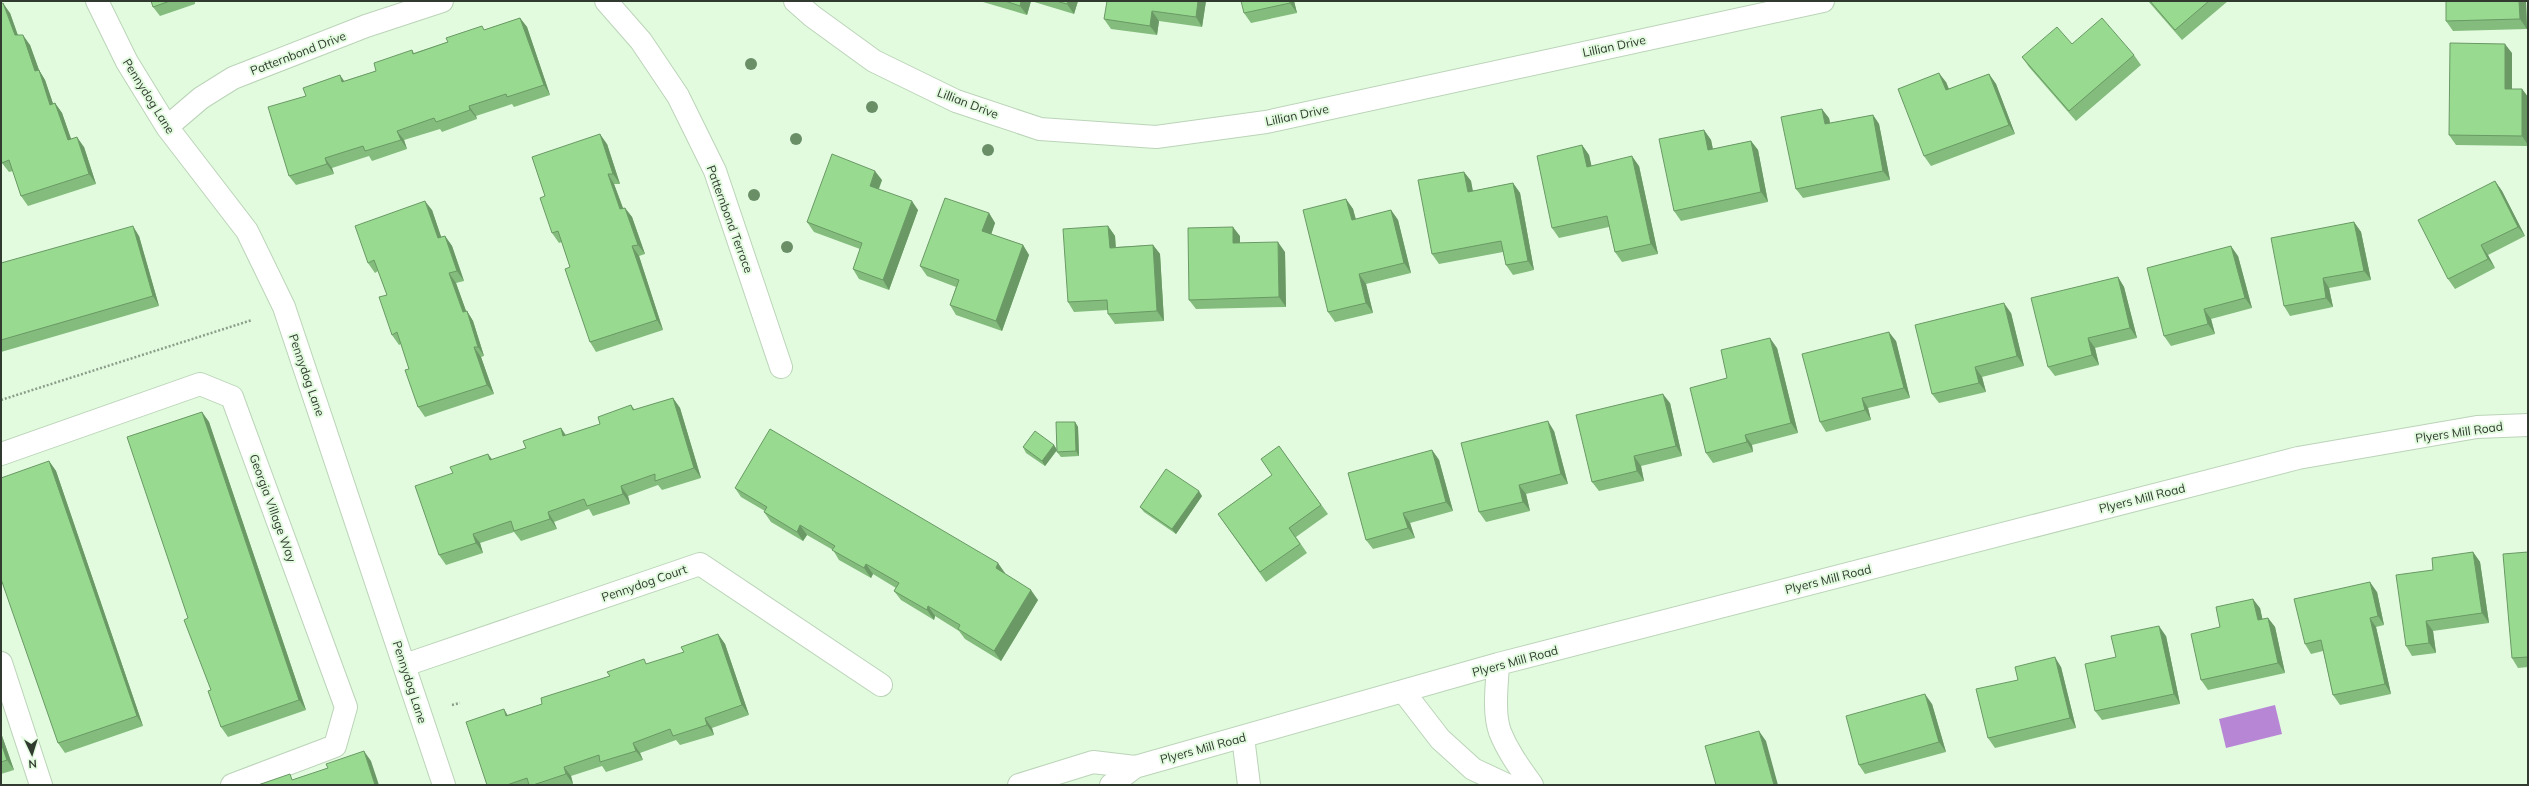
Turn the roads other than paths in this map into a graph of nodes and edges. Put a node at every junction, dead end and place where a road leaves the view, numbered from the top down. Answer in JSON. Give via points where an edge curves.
{"nodes":[{"id":1,"x":97,"y":1,"type":"edge"},
{"id":2,"x":442,"y":1,"type":"edge"},
{"id":3,"x":606,"y":1,"type":"edge"},
{"id":4,"x":795,"y":1,"type":"edge"},
{"id":5,"x":1823,"y":1,"type":"edge"},
{"id":6,"x":167,"y":127,"type":"junction"},
{"id":7,"x":782,"y":367,"type":"dead end"},
{"id":8,"x":2528,"y":425,"type":"edge"},
{"id":9,"x":1,"y":454,"type":"edge"},
{"id":10,"x":1,"y":663,"type":"edge"},
{"id":11,"x":1498,"y":664,"type":"junction"},
{"id":12,"x":405,"y":665,"type":"junction"},
{"id":13,"x":881,"y":686,"type":"dead end"},
{"id":14,"x":1403,"y":691,"type":"junction"},
{"id":15,"x":1243,"y":737,"type":"junction"},
{"id":16,"x":1135,"y":776,"type":"edge"},
{"id":17,"x":41,"y":785,"type":"edge"},
{"id":18,"x":232,"y":785,"type":"edge"},
{"id":19,"x":444,"y":785,"type":"edge"},
{"id":20,"x":1019,"y":785,"type":"edge"},
{"id":21,"x":1111,"y":785,"type":"edge"},
{"id":22,"x":1249,"y":785,"type":"edge"},
{"id":23,"x":1507,"y":785,"type":"edge"},
{"id":24,"x":1532,"y":785,"type":"edge"}],
"edges":[{"from":1,"to":6,"type":"street","name":"Pennydog Lane","via":[[127,62]]},
{"from":2,"to":6,"type":"street","name":"Patternbond Drive","via":[[366,26],[233,78],[201,98]]},
{"from":3,"to":7,"type":"street","name":"Patternbond Terrace","via":[[640,41],[678,96],[716,171]]},
{"from":4,"to":5,"type":"street","name":"Lillian Drive","via":[[874,61],[956,100],[1040,129],[1156,137],[1266,122]]},
{"from":6,"to":12,"type":"street","name":"Pennydog Lane","via":[[247,231],[284,307]]},
{"from":8,"to":11,"type":"street","name":"Plyers Mill Road","via":[[2477,427],[2298,458]]},
{"from":9,"to":18,"type":"street","name":"Georgia Village Way","via":[[200,384],[232,398],[346,707],[335,746]]},
{"from":10,"to":17,"type":"street"},
{"from":11,"to":14,"type":"street","name":"Plyers Mill Road"},
{"from":11,"to":24,"type":"street","via":[[1496,694],[1500,731],[1511,755]]},
{"from":12,"to":13,"type":"street","name":"Pennydog Court","via":[[700,564]]},
{"from":12,"to":19,"type":"street","name":"Pennydog Lane"},
{"from":14,"to":15,"type":"street","name":"Plyers Mill Road"},
{"from":14,"to":23,"type":"street","via":[[1440,739],[1473,769]]},
{"from":15,"to":16,"type":"street","name":"Plyers Mill Road"},
{"from":15,"to":22,"type":"street"},
{"from":16,"to":20,"type":"street","name":"Plyers Mill Road","via":[[1093,762]]},
{"from":16,"to":21,"type":"street","name":"Plyers Mill Road"}]}
